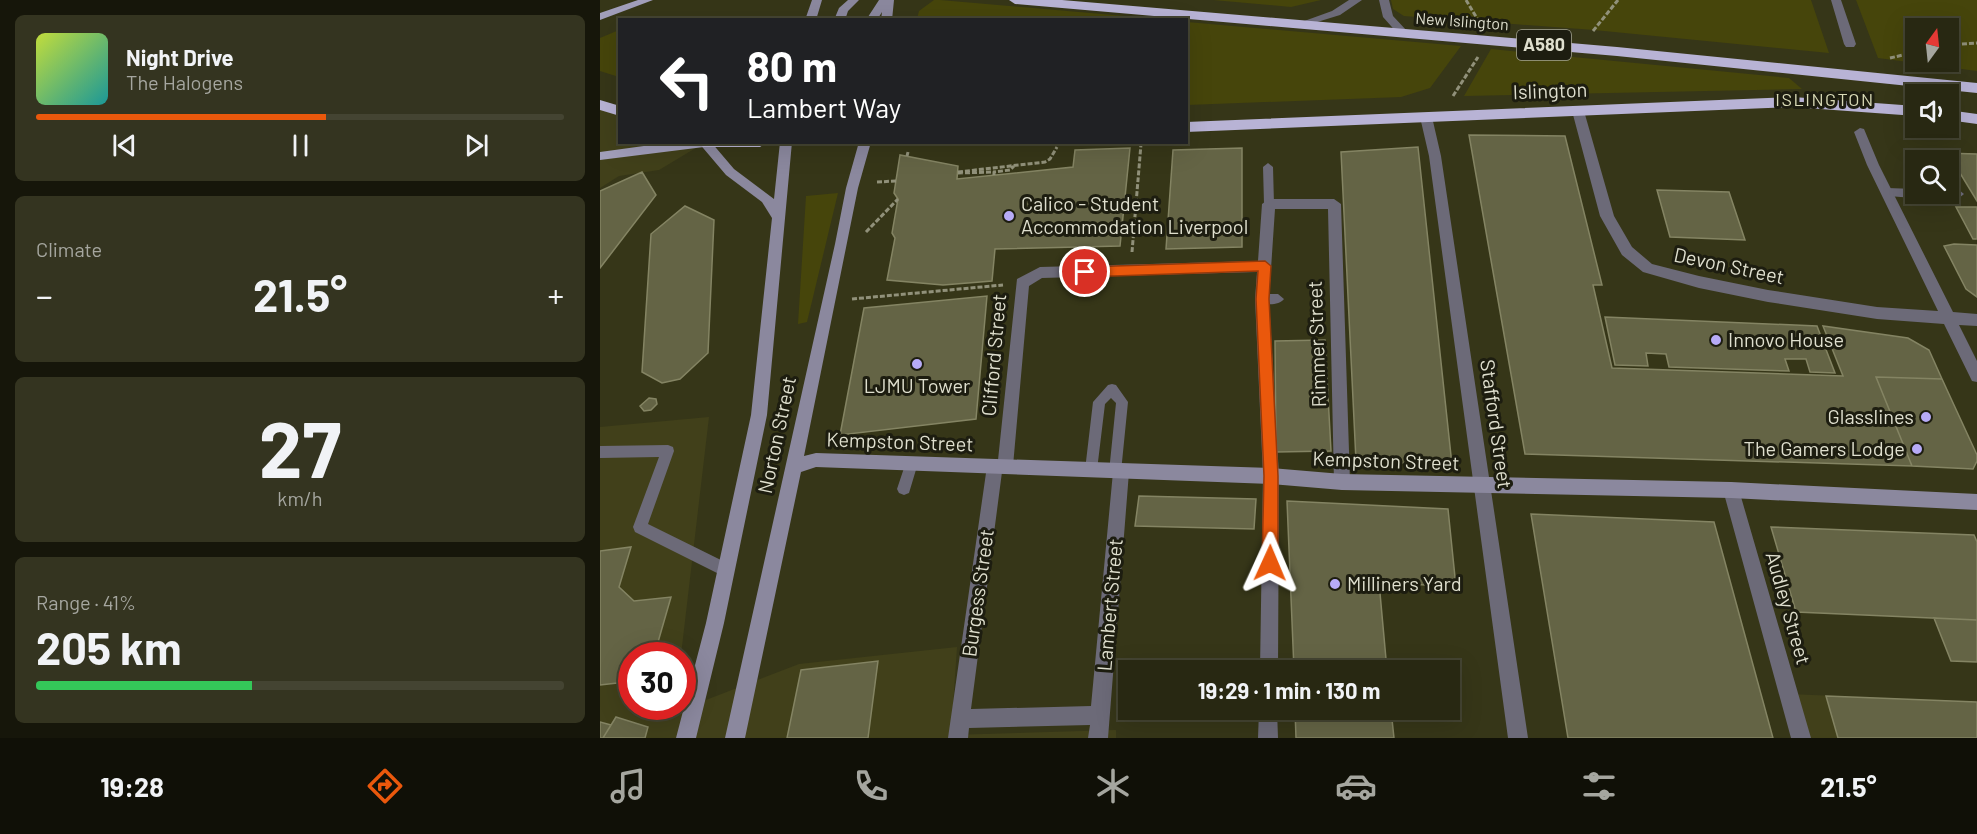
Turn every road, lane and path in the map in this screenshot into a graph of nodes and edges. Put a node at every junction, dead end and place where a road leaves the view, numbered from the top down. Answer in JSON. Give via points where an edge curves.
{"nodes":[{"id":1,"x":648,"y":0,"type":"edge"},
{"id":2,"x":817,"y":0,"type":"edge"},
{"id":3,"x":854,"y":0,"type":"edge"},
{"id":4,"x":884,"y":0,"type":"edge"},
{"id":5,"x":889,"y":0,"type":"edge"},
{"id":6,"x":1015,"y":0,"type":"edge"},
{"id":7,"x":1357,"y":0,"type":"edge"},
{"id":8,"x":1384,"y":0,"type":"edge"},
{"id":9,"x":1466,"y":0,"type":"edge"},
{"id":10,"x":1618,"y":0,"type":"edge"},
{"id":11,"x":1836,"y":0,"type":"edge"},
{"id":12,"x":600,"y":17,"type":"edge"},
{"id":13,"x":811,"y":18,"type":"edge"},
{"id":14,"x":840,"y":18,"type":"edge"},
{"id":15,"x":872,"y":18,"type":"edge"},
{"id":16,"x":886,"y":18,"type":"edge"},
{"id":17,"x":1301,"y":24,"type":"junction"},
{"id":18,"x":1480,"y":25,"type":"dead end"},
{"id":19,"x":1403,"y":33,"type":"junction"},
{"id":20,"x":1591,"y":34,"type":"dead end"},
{"id":21,"x":1977,"y":43,"type":"edge"},
{"id":22,"x":1850,"y":44,"type":"dead end"},
{"id":23,"x":1959,"y":44,"type":"edge"},
{"id":24,"x":1480,"y":54,"type":"dead end"},
{"id":25,"x":1905,"y":55,"type":"edge"},
{"id":26,"x":1884,"y":60,"type":"dead end"},
{"id":27,"x":1977,"y":88,"type":"edge"},
{"id":28,"x":1450,"y":99,"type":"dead end"},
{"id":29,"x":600,"y":105,"type":"edge"},
{"id":30,"x":618,"y":110,"type":"edge"},
{"id":31,"x":1905,"y":110,"type":"edge"},
{"id":32,"x":1578,"y":111,"type":"junction"},
{"id":33,"x":1426,"y":117,"type":"junction"},
{"id":34,"x":1959,"y":117,"type":"edge"},
{"id":35,"x":1977,"y":119,"type":"edge"},
{"id":36,"x":1188,"y":127,"type":"edge"},
{"id":37,"x":1860,"y":132,"type":"dead end"},
{"id":38,"x":696,"y":144,"type":"edge"},
{"id":39,"x":704,"y":144,"type":"edge"},
{"id":40,"x":786,"y":144,"type":"edge"},
{"id":41,"x":864,"y":144,"type":"edge"},
{"id":42,"x":1142,"y":144,"type":"dead end"},
{"id":43,"x":1057,"y":147,"type":"dead end"},
{"id":44,"x":602,"y":158,"type":"edge"},
{"id":45,"x":1014,"y":166,"type":"junction"},
{"id":46,"x":1268,"y":167,"type":"dead end"},
{"id":47,"x":896,"y":181,"type":"dead end"},
{"id":48,"x":877,"y":182,"type":"dead end"},
{"id":49,"x":1887,"y":192,"type":"junction"},
{"id":50,"x":1905,"y":193,"type":"edge"},
{"id":51,"x":898,"y":199,"type":"dead end"},
{"id":52,"x":1269,"y":204,"type":"junction"},
{"id":53,"x":777,"y":215,"type":"junction"},
{"id":54,"x":866,"y":232,"type":"dead end"},
{"id":55,"x":1265,"y":266,"type":"junction"},
{"id":56,"x":1130,"y":271,"type":"junction"},
{"id":57,"x":1022,"y":283,"type":"junction"},
{"id":58,"x":852,"y":299,"type":"dead end"},
{"id":59,"x":1262,"y":299,"type":"junction"},
{"id":60,"x":1278,"y":299,"type":"dead end"},
{"id":61,"x":1949,"y":318,"type":"junction"},
{"id":62,"x":1977,"y":320,"type":"edge"},
{"id":63,"x":1977,"y":376,"type":"edge"},
{"id":64,"x":600,"y":452,"type":"edge"},
{"id":65,"x":912,"y":463,"type":"junction"},
{"id":66,"x":794,"y":466,"type":"junction"},
{"id":67,"x":1000,"y":466,"type":"junction"},
{"id":68,"x":1091,"y":470,"type":"junction"},
{"id":69,"x":1118,"y":472,"type":"junction"},
{"id":70,"x":1271,"y":476,"type":"junction"},
{"id":71,"x":1342,"y":483,"type":"junction"},
{"id":72,"x":1483,"y":486,"type":"junction"},
{"id":73,"x":904,"y":489,"type":"dead end"},
{"id":74,"x":1731,"y":490,"type":"junction"},
{"id":75,"x":1977,"y":502,"type":"edge"},
{"id":76,"x":726,"y":570,"type":"junction"},
{"id":77,"x":1269,"y":660,"type":"edge"},
{"id":78,"x":1100,"y":715,"type":"junction"},
{"id":79,"x":1268,"y":720,"type":"edge"},
{"id":80,"x":959,"y":729,"type":"edge"},
{"id":81,"x":686,"y":738,"type":"edge"},
{"id":82,"x":735,"y":738,"type":"edge"},
{"id":83,"x":1098,"y":738,"type":"edge"},
{"id":84,"x":1268,"y":738,"type":"edge"},
{"id":85,"x":1518,"y":738,"type":"edge"},
{"id":86,"x":1802,"y":738,"type":"edge"}],
"edges":[{"from":1,"to":12,"type":"main road"},
{"from":2,"to":13,"type":"main road"},
{"from":3,"to":14,"type":"main road"},
{"from":4,"to":15,"type":"main road"},
{"from":5,"to":16,"type":"main road"},
{"from":6,"to":17,"type":"highway","name":"New Islington","number":"A580"},
{"from":7,"to":17,"type":"street"},
{"from":8,"to":19,"type":"street","via":[[1388,17]]},
{"from":9,"to":18,"type":"path"},
{"from":10,"to":20,"type":"path"},
{"from":11,"to":22,"type":"street"},
{"from":17,"to":19,"type":"highway","name":"New Islington","number":"A580"},
{"from":19,"to":27,"type":"highway","name":"New Islington","number":"A580","via":[[1800,68]]},
{"from":21,"to":23,"type":"path"},
{"from":24,"to":28,"type":"path"},
{"from":25,"to":26,"type":"path"},
{"from":29,"to":30,"type":"highway"},
{"from":31,"to":32,"type":"highway","name":"Islington","via":[[1793,102]]},
{"from":32,"to":33,"type":"highway","name":"Islington"},
{"from":32,"to":61,"type":"street","name":"Devon Street","via":[[1607,216],[1627,251],[1648,268],[1768,296],[1877,313]]},
{"from":33,"to":36,"type":"highway","name":"Islington"},
{"from":33,"to":72,"type":"street","name":"Stafford Street"},
{"from":34,"to":35,"type":"highway"},
{"from":37,"to":49,"type":"street"},
{"from":38,"to":44,"type":"main road"},
{"from":39,"to":53,"type":"main road","via":[[730,172],[767,199]]},
{"from":40,"to":53,"type":"main road","name":"Norton Street"},
{"from":41,"to":66,"type":"main road","name":"Norton Street"},
{"from":42,"to":56,"type":"path"},
{"from":43,"to":45,"type":"path","via":[[1048,161]]},
{"from":45,"to":45,"type":"path","via":[[994,173],[958,172]]},
{"from":46,"to":52,"type":"lane"},
{"from":47,"to":48,"type":"path"},
{"from":49,"to":50,"type":"lane"},
{"from":49,"to":61,"type":"street"},
{"from":51,"to":54,"type":"path"},
{"from":52,"to":55,"type":"street"},
{"from":52,"to":71,"type":"street","name":"Rimmer Street","via":[[1334,204]]},
{"from":53,"to":76,"type":"main road","name":"Norton Street","via":[[759,415]]},
{"from":55,"to":56,"type":"street"},
{"from":55,"to":59,"type":"street"},
{"from":56,"to":57,"type":"street","via":[[1040,273]]},
{"from":57,"to":58,"type":"path"},
{"from":57,"to":67,"type":"street","name":"Clifford Street"},
{"from":59,"to":60,"type":"lane"},
{"from":59,"to":70,"type":"street"},
{"from":61,"to":62,"type":"street","name":"Devon Street"},
{"from":61,"to":63,"type":"street"},
{"from":64,"to":76,"type":"lane","via":[[668,451],[640,527]]},
{"from":65,"to":66,"type":"main road","name":"Kempston Street","via":[[816,460]]},
{"from":65,"to":67,"type":"main road","name":"Kempston Street"},
{"from":65,"to":73,"type":"lane"},
{"from":66,"to":82,"type":"main road","name":"Norton Street"},
{"from":67,"to":68,"type":"main road","name":"Kempston Street"},
{"from":67,"to":80,"type":"street","name":"Burgess Street"},
{"from":68,"to":69,"type":"main road","name":"Kempston Street"},
{"from":68,"to":69,"type":"lane","via":[[1099,402],[1112,389],[1122,402]]},
{"from":69,"to":70,"type":"main road","name":"Kempston Street"},
{"from":69,"to":78,"type":"street","name":"Lambert Street"},
{"from":70,"to":71,"type":"main road","name":"Kempston Street"},
{"from":70,"to":77,"type":"street"},
{"from":71,"to":72,"type":"main road","name":"Kempston Street"},
{"from":72,"to":74,"type":"main road","name":"Kempston Street"},
{"from":72,"to":85,"type":"street","name":"Stafford Street"},
{"from":74,"to":75,"type":"main road","name":"Kempston Street"},
{"from":74,"to":86,"type":"street","name":"Audley Street"},
{"from":76,"to":81,"type":"main road","name":"Norton Street"},
{"from":78,"to":80,"type":"street","name":"Burgess Street"},
{"from":78,"to":83,"type":"street","name":"Lambert Street"},
{"from":79,"to":84,"type":"street"}]}
